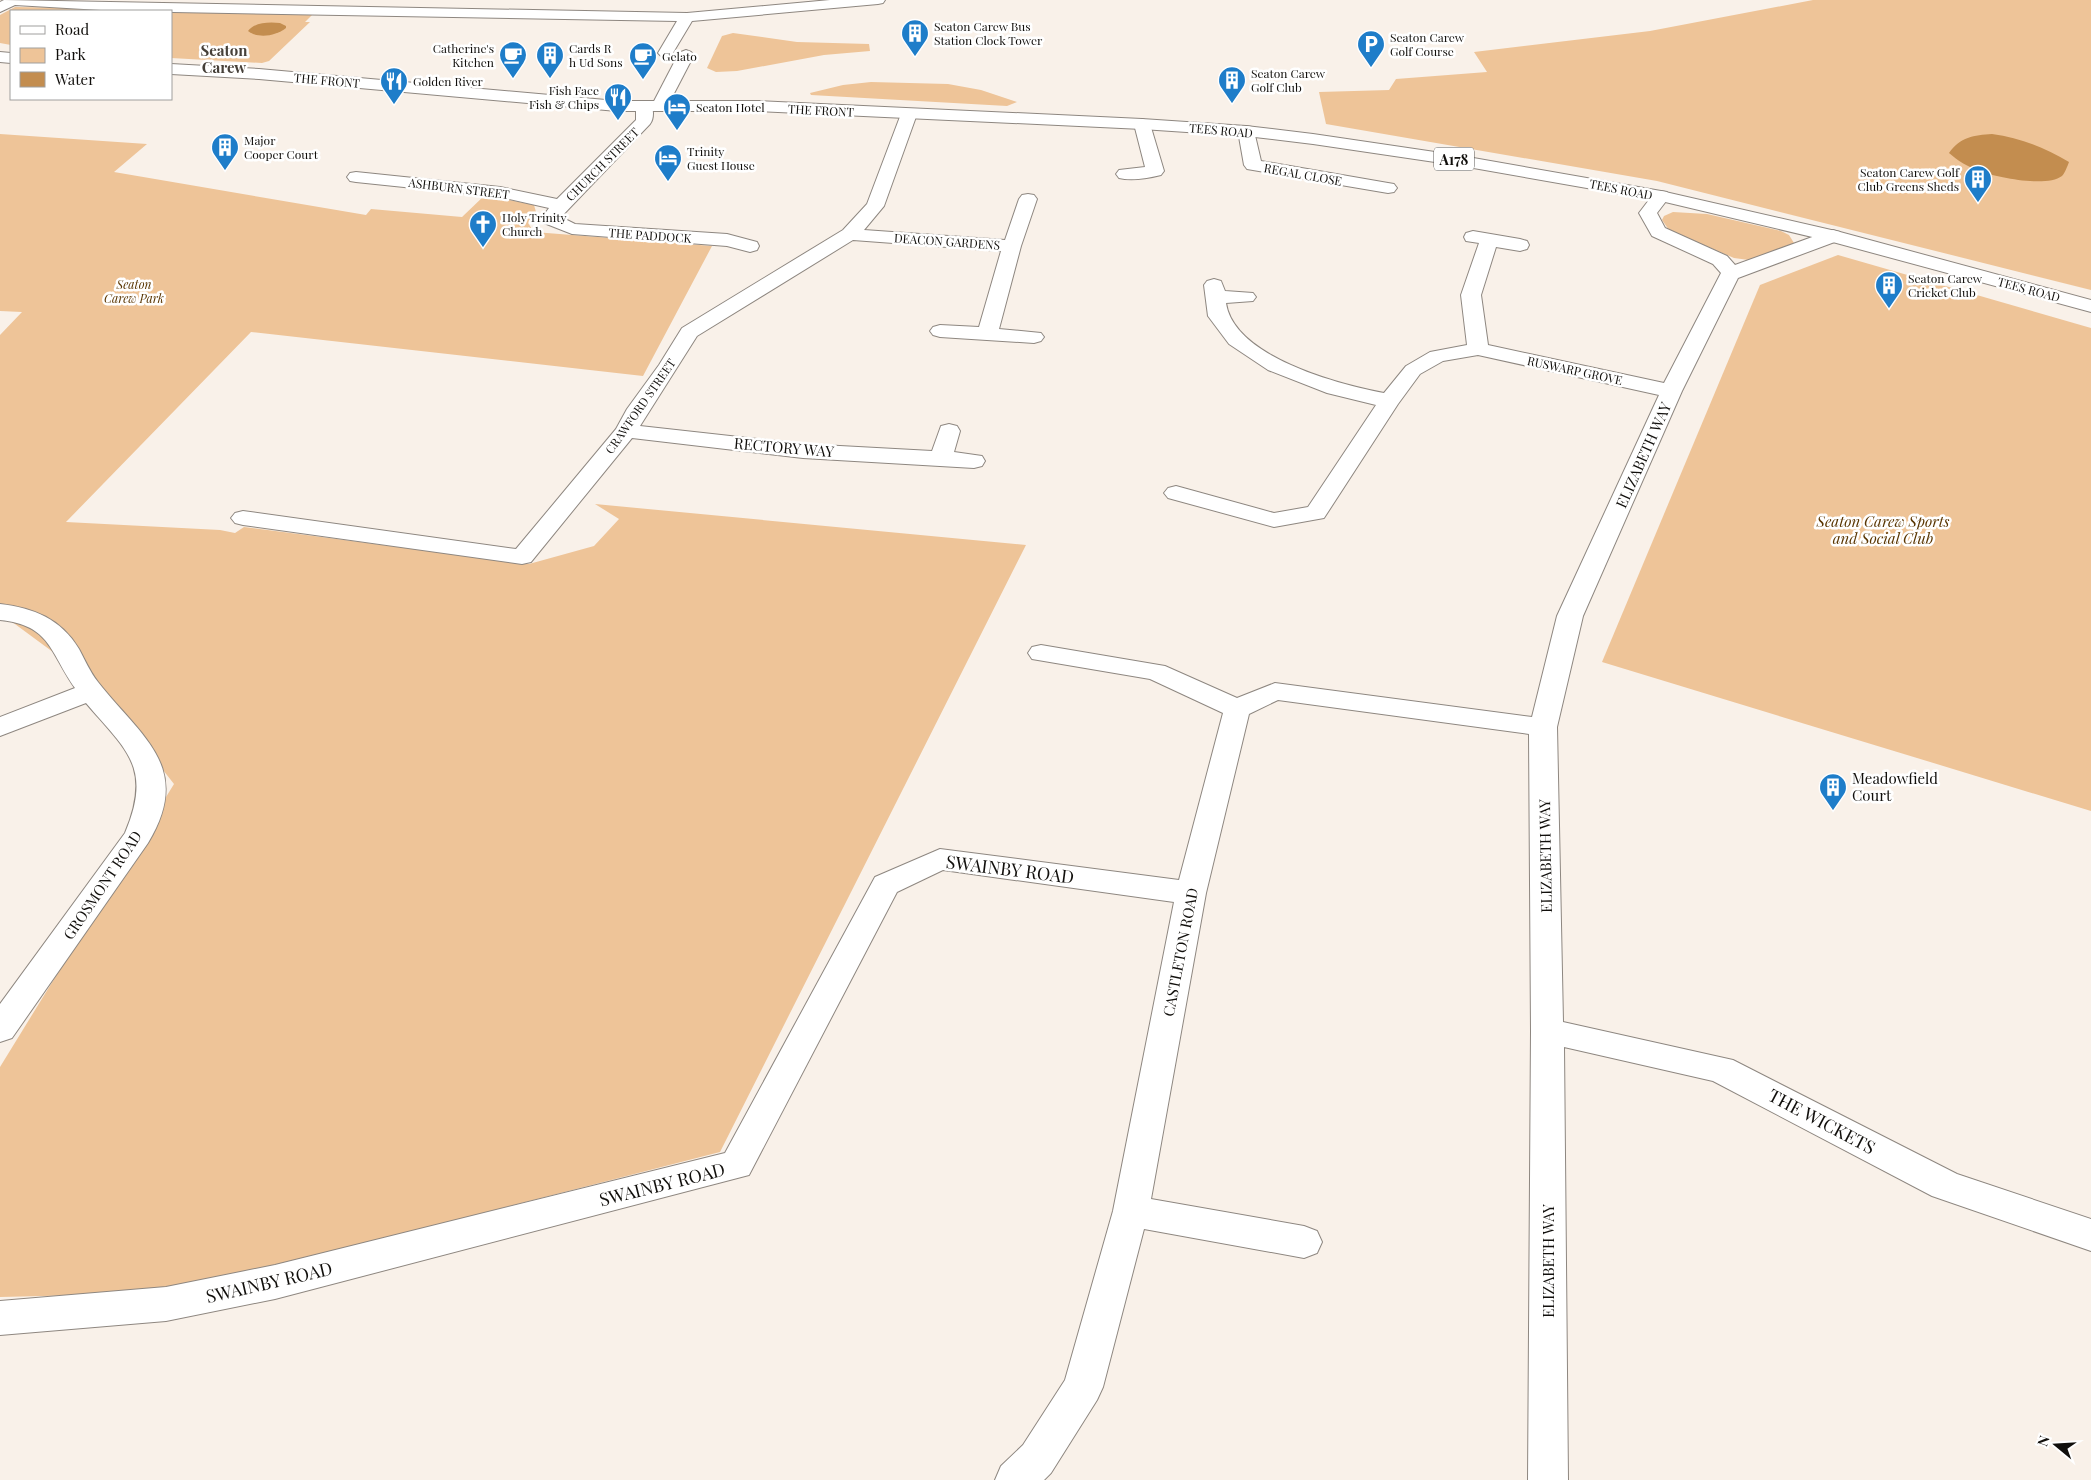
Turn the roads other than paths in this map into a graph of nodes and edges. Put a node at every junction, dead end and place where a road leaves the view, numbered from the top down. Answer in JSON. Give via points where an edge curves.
{"nodes":[{"id":1,"x":878,"y":0,"type":"edge"},
{"id":2,"x":0,"y":8,"type":"edge"},
{"id":3,"x":687,"y":17,"type":"junction"},
{"id":4,"x":666,"y":53,"type":"dead end"},
{"id":5,"x":686,"y":54,"type":"dead end"},
{"id":6,"x":172,"y":69,"type":"edge"},
{"id":7,"x":652,"y":106,"type":"junction"},
{"id":8,"x":909,"y":114,"type":"junction"},
{"id":9,"x":1142,"y":124,"type":"junction"},
{"id":10,"x":1246,"y":131,"type":"junction"},
{"id":11,"x":1125,"y":174,"type":"dead end"},
{"id":12,"x":356,"y":177,"type":"dead end"},
{"id":13,"x":1388,"y":188,"type":"dead end"},
{"id":14,"x":1661,"y":196,"type":"junction"},
{"id":15,"x":1028,"y":199,"type":"dead end"},
{"id":16,"x":556,"y":212,"type":"junction"},
{"id":17,"x":850,"y":234,"type":"junction"},
{"id":18,"x":1833,"y":236,"type":"junction"},
{"id":19,"x":1520,"y":245,"type":"dead end"},
{"id":20,"x":750,"y":246,"type":"dead end"},
{"id":21,"x":1012,"y":246,"type":"junction"},
{"id":22,"x":1732,"y":274,"type":"junction"},
{"id":23,"x":1246,"y":297,"type":"dead end"},
{"id":24,"x":2091,"y":306,"type":"edge"},
{"id":25,"x":940,"y":331,"type":"dead end"},
{"id":26,"x":987,"y":334,"type":"junction"},
{"id":27,"x":1034,"y":337,"type":"dead end"},
{"id":28,"x":1478,"y":349,"type":"junction"},
{"id":29,"x":1672,"y":391,"type":"junction"},
{"id":30,"x":1388,"y":401,"type":"junction"},
{"id":31,"x":626,"y":431,"type":"junction"},
{"id":32,"x":949,"y":431,"type":"dead end"},
{"id":33,"x":942,"y":458,"type":"junction"},
{"id":34,"x":974,"y":461,"type":"dead end"},
{"id":35,"x":1176,"y":493,"type":"dead end"},
{"id":36,"x":243,"y":518,"type":"dead end"},
{"id":37,"x":0,"y":612,"type":"edge"},
{"id":38,"x":1041,"y":653,"type":"dead end"},
{"id":39,"x":91,"y":691,"type":"junction"},
{"id":40,"x":1236,"y":709,"type":"junction"},
{"id":41,"x":0,"y":727,"type":"edge"},
{"id":42,"x":1543,"y":727,"type":"junction"},
{"id":43,"x":1191,"y":893,"type":"junction"},
{"id":44,"x":0,"y":1029,"type":"edge"},
{"id":45,"x":1547,"y":1031,"type":"junction"},
{"id":46,"x":1131,"y":1211,"type":"junction"},
{"id":47,"x":2091,"y":1235,"type":"edge"},
{"id":48,"x":1304,"y":1242,"type":"dead end"},
{"id":49,"x":0,"y":1318,"type":"edge"},
{"id":50,"x":1015,"y":1480,"type":"edge"},
{"id":51,"x":1548,"y":1480,"type":"edge"}],
"edges":[{"from":1,"to":3,"type":"street"},
{"from":2,"to":3,"type":"street","via":[[13,1],[119,7]]},
{"from":3,"to":4,"type":"street"},
{"from":5,"to":7,"type":"street","name":"CHURCH STREET"},
{"from":6,"to":7,"type":"street","name":"THE FRONT","number":"A178","via":[[617,106]]},
{"from":7,"to":8,"type":"street","name":"THE FRONT","number":"A178","via":[[759,106]]},
{"from":7,"to":16,"type":"street","name":"CHURCH STREET","via":[[644,121]]},
{"from":8,"to":9,"type":"street","name":"THE FRONT","number":"A178"},
{"from":8,"to":17,"type":"street","name":"CRAWFORD STREET","via":[[875,206]]},
{"from":9,"to":10,"type":"street","name":"TEES ROAD","number":"A178"},
{"from":9,"to":11,"type":"street","via":[[1154,171]]},
{"from":10,"to":13,"type":"street","name":"REGAL CLOSE","via":[[1253,166]]},
{"from":10,"to":14,"type":"street","name":"TEES ROAD","number":"A178","via":[[1433,156]]},
{"from":12,"to":16,"type":"street","name":"ASHBURN STREET","via":[[500,192]]},
{"from":14,"to":18,"type":"street","name":"TEES ROAD","number":"A178"},
{"from":14,"to":22,"type":"street","via":[[1648,213],[1658,232],[1720,260]]},
{"from":15,"to":21,"type":"street"},
{"from":16,"to":20,"type":"street","name":"THE PADDOCK","via":[[572,229],[726,240]]},
{"from":17,"to":21,"type":"street","name":"DEACON GARDENS"},
{"from":17,"to":31,"type":"street","name":"CRAWFORD STREET","via":[[689,332]]},
{"from":18,"to":22,"type":"street"},
{"from":18,"to":24,"type":"street","name":"TEES ROAD","number":"A178"},
{"from":19,"to":28,"type":"street","via":[[1481,238],[1471,295]]},
{"from":21,"to":26,"type":"street","name":"DEACON GARDENS"},
{"from":22,"to":29,"type":"street","name":"ELIZABETH WAY"},
{"from":23,"to":30,"type":"street","via":[[1215,291],[1218,316],[1236,340],[1275,366],[1334,389]]},
{"from":25,"to":26,"type":"street"},
{"from":26,"to":27,"type":"street"},
{"from":28,"to":29,"type":"street","name":"RUSWARP GROVE"},
{"from":28,"to":30,"type":"street","name":"RUSWARP GROVE","via":[[1437,356],[1413,370]]},
{"from":29,"to":42,"type":"street","name":"ELIZABETH WAY","via":[[1570,616]]},
{"from":30,"to":35,"type":"street","name":"RUSWARP GROVE","via":[[1316,513],[1274,520]]},
{"from":31,"to":33,"type":"street","name":"RECTORY WAY","via":[[804,451]]},
{"from":31,"to":36,"type":"street","name":"CRAWFORD STREET","via":[[522,557]]},
{"from":32,"to":33,"type":"street"},
{"from":33,"to":34,"type":"street","name":"RECTORY WAY"},
{"from":37,"to":39,"type":"street","name":"GROSMONT ROAD","via":[[30,618],[55,633]]},
{"from":38,"to":40,"type":"street","via":[[1156,672]]},
{"from":39,"to":41,"type":"street"},
{"from":39,"to":44,"type":"street","name":"GROSMONT ROAD","via":[[144,754],[151,779],[151,803],[134,843]]},
{"from":40,"to":42,"type":"street","via":[[1275,691]]},
{"from":40,"to":43,"type":"street","name":"CASTLETON ROAD"},
{"from":42,"to":45,"type":"street","name":"ELIZABETH WAY"},
{"from":43,"to":46,"type":"street","name":"CASTLETON ROAD"},
{"from":43,"to":49,"type":"street","name":"SWAINBY ROAD","via":[[940,859],[886,885],[736,1165],[275,1282],[166,1304]]},
{"from":45,"to":47,"type":"street","name":"THE WICKETS","via":[[1722,1069],[1945,1185]]},
{"from":45,"to":51,"type":"street","name":"ELIZABETH WAY"},
{"from":46,"to":48,"type":"street"},
{"from":46,"to":50,"type":"street","name":"CASTLETON ROAD","via":[[1083,1387],[1037,1460]]}]}
